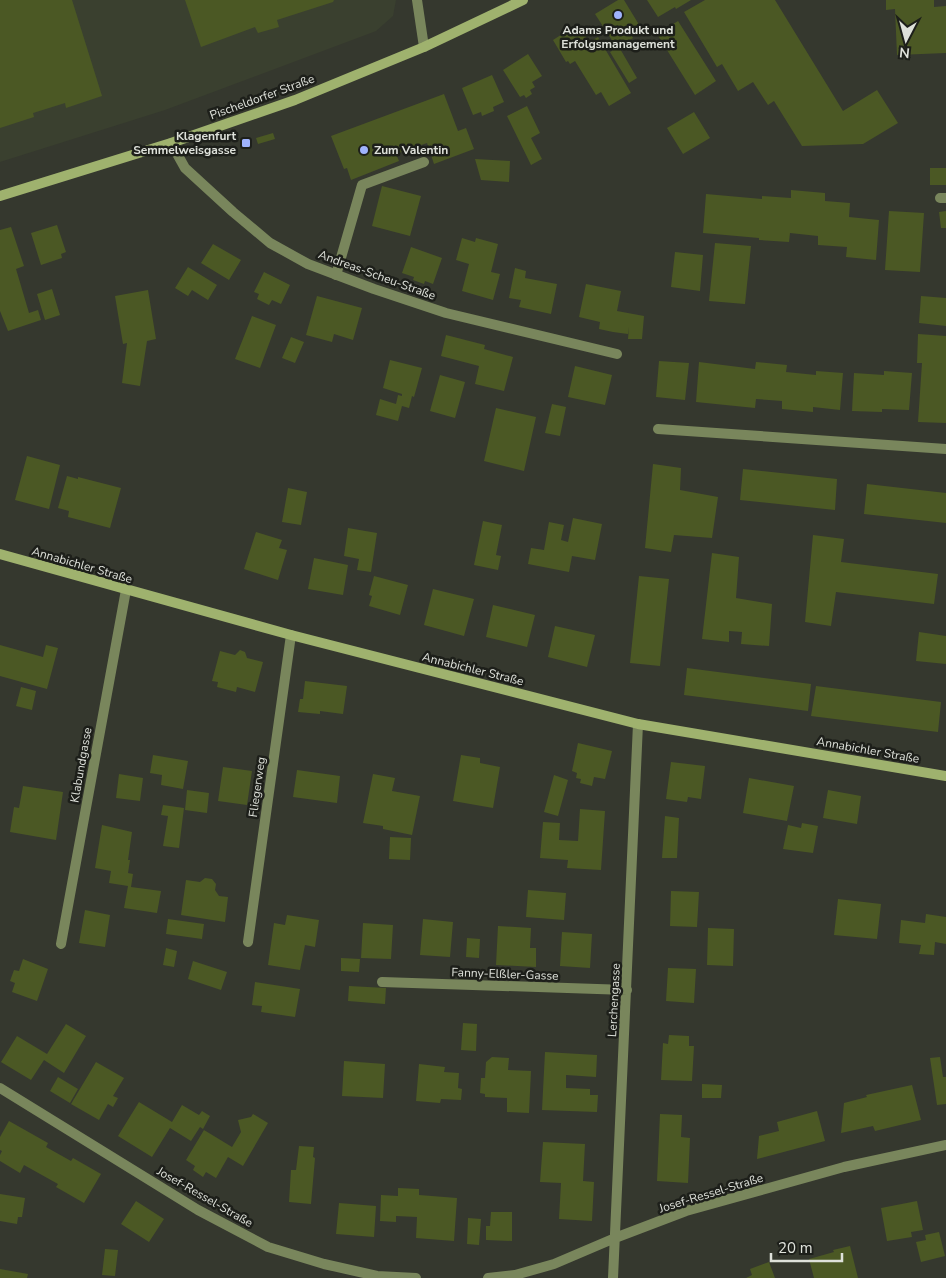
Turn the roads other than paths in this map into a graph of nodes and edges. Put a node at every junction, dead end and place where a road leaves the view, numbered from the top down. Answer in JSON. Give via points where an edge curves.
{"nodes":[{"id":1,"x":417,"y":0,"type":"edge"},
{"id":2,"x":523,"y":0,"type":"edge"},
{"id":3,"x":424,"y":47,"type":"junction"},
{"id":4,"x":171,"y":143,"type":"junction"},
{"id":5,"x":424,"y":162,"type":"dead end"},
{"id":6,"x":0,"y":196,"type":"edge"},
{"id":7,"x":336,"y":275,"type":"junction"},
{"id":8,"x":617,"y":354,"type":"dead end"},
{"id":9,"x":658,"y":429,"type":"dead end"},
{"id":10,"x":946,"y":449,"type":"edge"},
{"id":11,"x":0,"y":554,"type":"edge"},
{"id":12,"x":126,"y":590,"type":"junction"},
{"id":13,"x":291,"y":635,"type":"junction"},
{"id":14,"x":638,"y":724,"type":"junction"},
{"id":15,"x":946,"y":776,"type":"edge"},
{"id":16,"x":248,"y":942,"type":"dead end"},
{"id":17,"x":61,"y":944,"type":"dead end"},
{"id":18,"x":382,"y":982,"type":"dead end"},
{"id":19,"x":627,"y":990,"type":"junction"},
{"id":20,"x":0,"y":1088,"type":"edge"},
{"id":21,"x":946,"y":1145,"type":"edge"},
{"id":22,"x":615,"y":1238,"type":"junction"},
{"id":23,"x":377,"y":1277,"type":"edge"},
{"id":24,"x":416,"y":1278,"type":"edge"},
{"id":25,"x":488,"y":1278,"type":"edge"},
{"id":26,"x":613,"y":1278,"type":"edge"}],
"edges":[{"from":1,"to":3,"type":"street"},
{"from":2,"to":3,"type":"street","name":"Pischeldorfer Straße"},
{"from":3,"to":4,"type":"street","name":"Pischeldorfer Straße","via":[[295,100]]},
{"from":4,"to":6,"type":"street","name":"Pischeldorfer Straße"},
{"from":4,"to":7,"type":"street","name":"Andreas-Scheu-Straße","via":[[185,168],[270,242],[308,264]]},
{"from":5,"to":7,"type":"street","via":[[362,185]]},
{"from":7,"to":8,"type":"street","name":"Andreas-Scheu-Straße","via":[[446,312]]},
{"from":9,"to":10,"type":"street"},
{"from":11,"to":12,"type":"street","name":"Annabichler Straße"},
{"from":12,"to":13,"type":"street","name":"Annabichler Straße"},
{"from":12,"to":17,"type":"street","name":"Klabundgasse"},
{"from":13,"to":14,"type":"street","name":"Annabichler Straße"},
{"from":13,"to":16,"type":"street","name":"Fliegerweg"},
{"from":14,"to":15,"type":"street","name":"Annabichler Straße"},
{"from":14,"to":19,"type":"street","name":"Lerchengasse"},
{"from":18,"to":19,"type":"street","name":"Fanny-Elßler-Gasse"},
{"from":19,"to":22,"type":"street","name":"Lerchengasse"},
{"from":20,"to":23,"type":"street","name":"Josef-Ressel-Straße","via":[[198,1210],[268,1247]]},
{"from":21,"to":22,"type":"street","name":"Josef-Ressel-Straße","via":[[844,1167],[695,1209]]},
{"from":22,"to":25,"type":"street","name":"Josef-Ressel-Straße","via":[[554,1264],[515,1275]]},
{"from":22,"to":26,"type":"street","name":"Lerchengasse"},
{"from":23,"to":24,"type":"street","name":"Josef-Ressel-Straße"}]}
